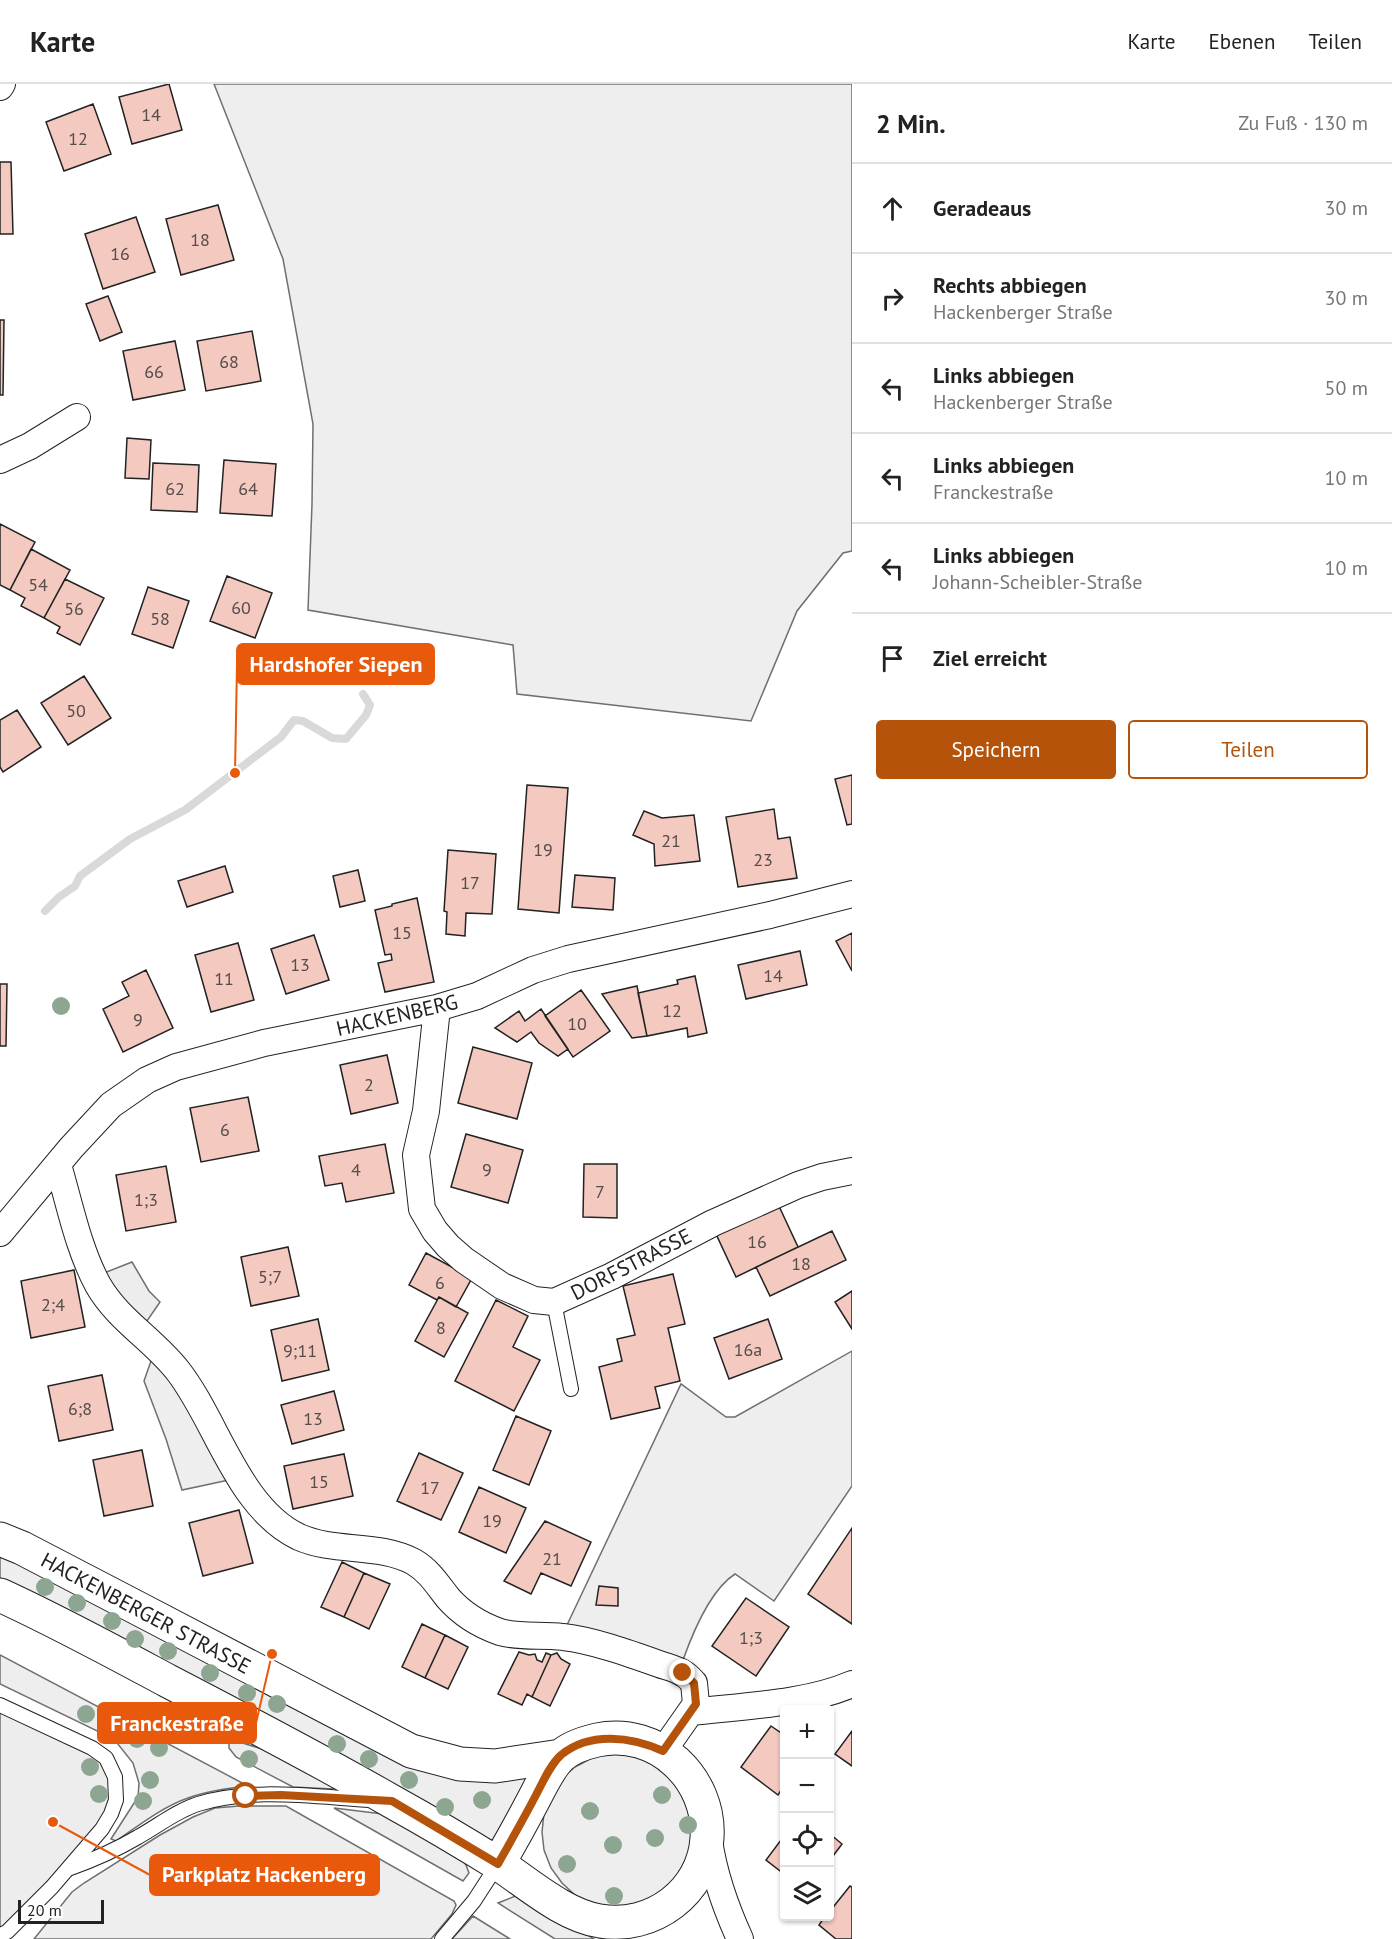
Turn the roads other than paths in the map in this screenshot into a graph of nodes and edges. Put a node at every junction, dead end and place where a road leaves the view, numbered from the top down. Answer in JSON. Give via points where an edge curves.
{"nodes":[{"id":1,"x":77,"y":417,"type":"dead end"},
{"id":2,"x":0,"y":460,"type":"edge"},
{"id":3,"x":852,"y":894,"type":"edge"},
{"id":4,"x":437,"y":1008,"type":"junction"},
{"id":5,"x":58,"y":1165,"type":"junction"},
{"id":6,"x":852,"y":1171,"type":"edge"},
{"id":7,"x":0,"y":1233,"type":"edge"},
{"id":8,"x":554,"y":1302,"type":"junction"},
{"id":9,"x":571,"y":1389,"type":"dead end"},
{"id":10,"x":7,"y":1539,"type":"edge"},
{"id":11,"x":0,"y":1595,"type":"edge"},
{"id":12,"x":852,"y":1684,"type":"edge"},
{"id":13,"x":0,"y":1705,"type":"edge"},
{"id":14,"x":692,"y":1712,"type":"junction"},
{"id":15,"x":663,"y":1751,"type":"junction"},
{"id":16,"x":561,"y":1756,"type":"junction"},
{"id":17,"x":392,"y":1801,"type":"junction"},
{"id":18,"x":708,"y":1831,"type":"junction"},
{"id":19,"x":498,"y":1864,"type":"junction"},
{"id":20,"x":66,"y":1869,"type":"junction"},
{"id":21,"x":561,"y":1905,"type":"junction"},
{"id":22,"x":0,"y":1935,"type":"edge"},
{"id":23,"x":442,"y":1939,"type":"edge"},
{"id":24,"x":609,"y":1939,"type":"edge"},
{"id":25,"x":740,"y":1939,"type":"edge"}],
"edges":[{"from":1,"to":2,"type":"street"},
{"from":3,"to":4,"type":"street","name":"HACKENBERG","via":[[568,959]]},
{"from":4,"to":5,"type":"street","name":"HACKENBERG","via":[[264,1043],[176,1067],[147,1080],[111,1105]]},
{"from":4,"to":8,"type":"street","name":"DORFSTRASSE","via":[[426,1111],[416,1155],[422,1209],[448,1246],[483,1274],[534,1300]]},
{"from":5,"to":7,"type":"street","name":"HACKENBERG"},
{"from":5,"to":14,"type":"street","via":[[98,1285],[112,1306],[179,1372],[267,1514],[300,1537],[409,1560],[428,1572],[460,1610],[498,1631],[573,1638],[683,1673],[694,1683],[696,1704]]},
{"from":6,"to":8,"type":"street","name":"DORFSTRASSE","via":[[798,1185]]},
{"from":8,"to":9,"type":"lane"},
{"from":10,"to":16,"type":"street","name":"HACKENBERGER STRASSE","via":[[411,1751],[460,1764],[495,1766]]},
{"from":11,"to":17,"type":"street","name":"HACKENBERGER STRASSE"},
{"from":12,"to":14,"type":"street","via":[[804,1698]]},
{"from":13,"to":20,"type":"lane","via":[[92,1748],[106,1758],[112,1771],[116,1800],[111,1814]]},
{"from":14,"to":15,"type":"street"},
{"from":15,"to":16,"type":"street","name":"HACKENBERGER STRASSE","via":[[634,1740],[603,1739]]},
{"from":15,"to":18,"type":"street","name":"HACKENBERGER STRASSE","via":[[680,1764],[698,1790]]},
{"from":16,"to":19,"type":"street","name":"HACKENBERGER STRASSE"},
{"from":17,"to":19,"type":"street","name":"HACKENBERGER STRASSE"},
{"from":17,"to":20,"type":"lane","via":[[281,1795],[218,1798],[175,1814],[98,1859]]},
{"from":18,"to":21,"type":"street","name":"HACKENBERGER STRASSE","via":[[704,1856],[694,1879],[658,1913],[608,1923]]},
{"from":18,"to":25,"type":"street","name":"HACKENBERGER STRASSE","via":[[713,1868]]},
{"from":19,"to":21,"type":"street","name":"HACKENBERGER STRASSE"},
{"from":19,"to":23,"type":"lane"},
{"from":20,"to":22,"type":"lane"},
{"from":21,"to":24,"type":"street","name":"HACKENBERGER STRASSE"}]}
